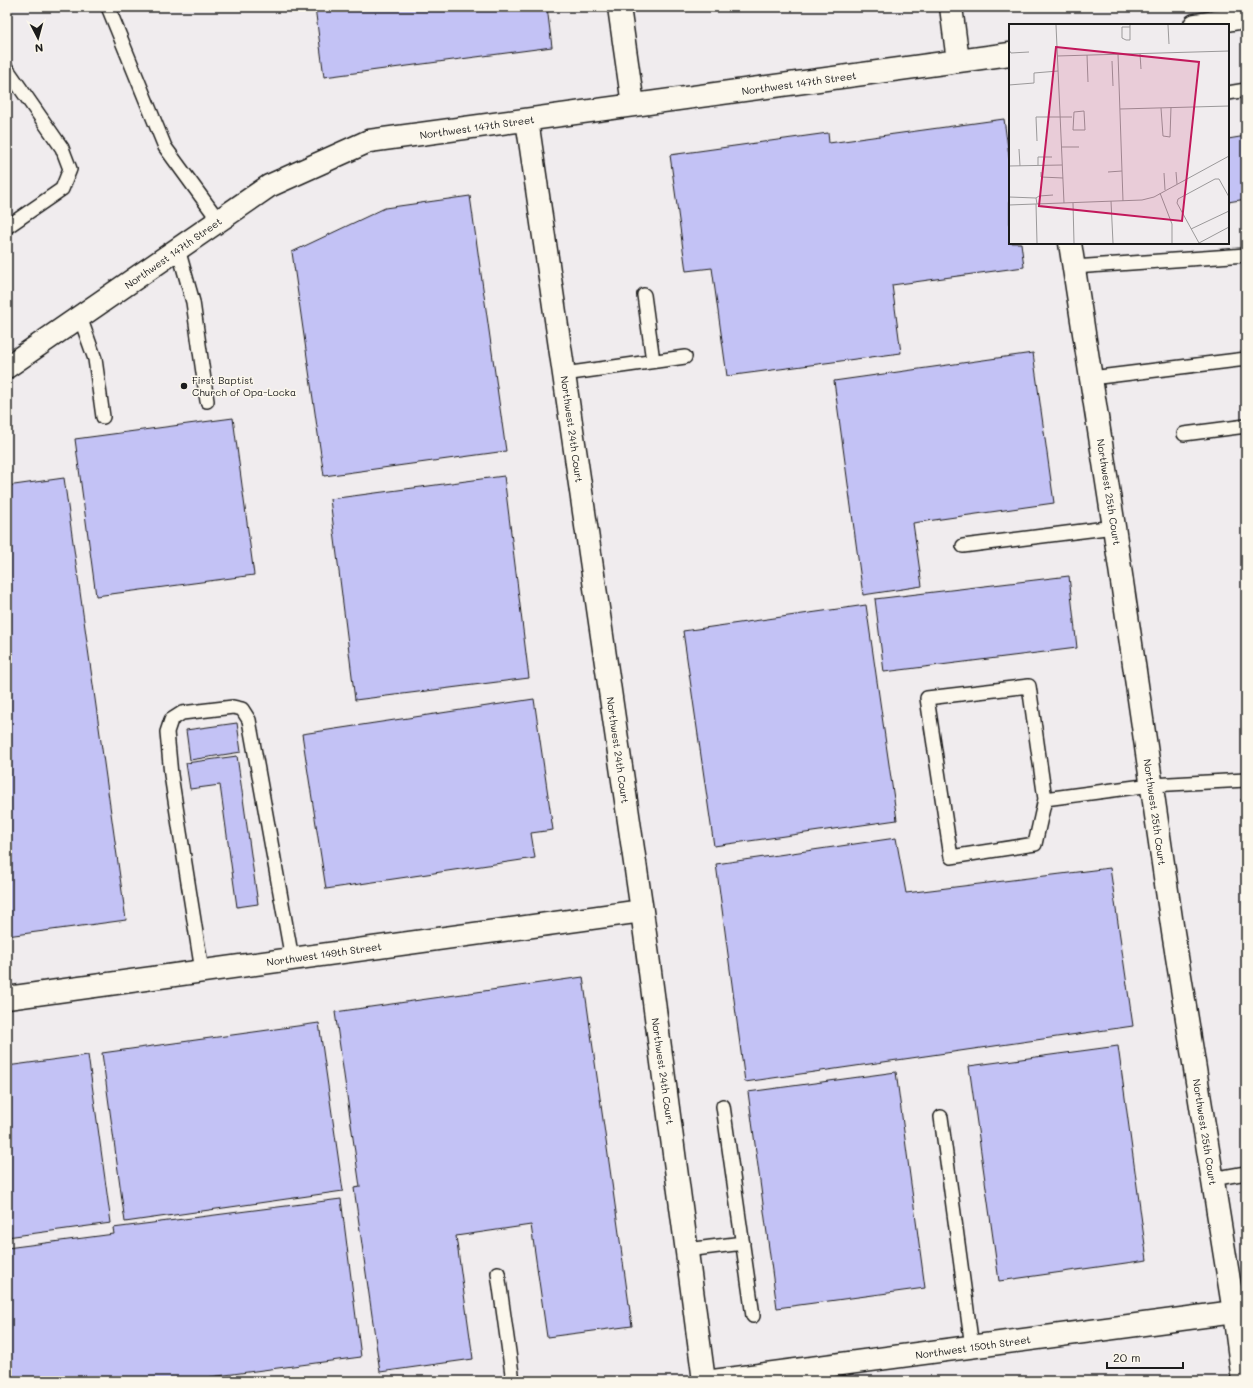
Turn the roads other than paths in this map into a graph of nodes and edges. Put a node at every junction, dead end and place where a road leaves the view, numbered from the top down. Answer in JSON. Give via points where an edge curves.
{"nodes":[{"id":1,"x":108,"y":7,"type":"edge"},
{"id":2,"x":618,"y":7,"type":"edge"},
{"id":3,"x":951,"y":7,"type":"edge"},
{"id":4,"x":1246,"y":17,"type":"edge"},
{"id":5,"x":1201,"y":24,"type":"edge"},
{"id":6,"x":1009,"y":54,"type":"edge"},
{"id":7,"x":958,"y":61,"type":"junction"},
{"id":8,"x":7,"y":69,"type":"edge"},
{"id":9,"x":1246,"y":90,"type":"edge"},
{"id":10,"x":1229,"y":93,"type":"edge"},
{"id":11,"x":633,"y":105,"type":"junction"},
{"id":12,"x":527,"y":120,"type":"junction"},
{"id":13,"x":219,"y":221,"type":"junction"},
{"id":14,"x":7,"y":227,"type":"edge"},
{"id":15,"x":1070,"y":244,"type":"edge"},
{"id":16,"x":178,"y":249,"type":"junction"},
{"id":17,"x":1246,"y":255,"type":"edge"},
{"id":18,"x":1074,"y":267,"type":"junction"},
{"id":19,"x":644,"y":295,"type":"dead end"},
{"id":20,"x":80,"y":316,"type":"junction"},
{"id":21,"x":685,"y":357,"type":"dead end"},
{"id":22,"x":1246,"y":359,"type":"edge"},
{"id":23,"x":653,"y":361,"type":"junction"},
{"id":24,"x":7,"y":367,"type":"edge"},
{"id":25,"x":564,"y":374,"type":"junction"},
{"id":26,"x":1091,"y":378,"type":"junction"},
{"id":27,"x":207,"y":401,"type":"dead end"},
{"id":28,"x":103,"y":417,"type":"dead end"},
{"id":29,"x":1246,"y":426,"type":"edge"},
{"id":30,"x":1184,"y":434,"type":"dead end"},
{"id":31,"x":1114,"y":527,"type":"junction"},
{"id":32,"x":963,"y":546,"type":"dead end"},
{"id":33,"x":1246,"y":780,"type":"edge"},
{"id":34,"x":1151,"y":785,"type":"junction"},
{"id":35,"x":1045,"y":799,"type":"junction"},
{"id":36,"x":642,"y":911,"type":"junction"},
{"id":37,"x":292,"y":959,"type":"junction"},
{"id":38,"x":202,"y":971,"type":"junction"},
{"id":39,"x":7,"y":998,"type":"edge"},
{"id":40,"x":723,"y":1106,"type":"dead end"},
{"id":41,"x":941,"y":1117,"type":"dead end"},
{"id":42,"x":1246,"y":1173,"type":"edge"},
{"id":43,"x":1212,"y":1179,"type":"junction"},
{"id":44,"x":743,"y":1243,"type":"junction"},
{"id":45,"x":687,"y":1250,"type":"junction"},
{"id":46,"x":498,"y":1273,"type":"dead end"},
{"id":47,"x":1234,"y":1312,"type":"junction"},
{"id":48,"x":753,"y":1316,"type":"dead end"},
{"id":49,"x":972,"y":1347,"type":"junction"},
{"id":50,"x":513,"y":1381,"type":"edge"},
{"id":51,"x":704,"y":1381,"type":"edge"},
{"id":52,"x":713,"y":1381,"type":"edge"},
{"id":53,"x":1243,"y":1381,"type":"edge"}],
"edges":[{"from":1,"to":13,"type":"lane","via":[[166,147]]},
{"from":2,"to":11,"type":"street"},
{"from":3,"to":7,"type":"street"},
{"from":4,"to":5,"type":"street"},
{"from":6,"to":7,"type":"street","name":"Northwest 147th Street"},
{"from":7,"to":11,"type":"street","name":"Northwest 147th Street"},
{"from":8,"to":14,"type":"lane","via":[[62,148],[70,169],[62,189]]},
{"from":9,"to":10,"type":"lane"},
{"from":11,"to":12,"type":"street","name":"Northwest 147th Street"},
{"from":12,"to":13,"type":"street","name":"Northwest 147th Street","via":[[369,141],[269,186]]},
{"from":12,"to":25,"type":"street","name":"Northwest 24th Court"},
{"from":13,"to":16,"type":"street","name":"Northwest 147th Street"},
{"from":15,"to":18,"type":"street","name":"Northwest 25th Court"},
{"from":16,"to":20,"type":"street","name":"Northwest 147th Street"},
{"from":16,"to":27,"type":"lane","via":[[193,302]]},
{"from":17,"to":18,"type":"lane"},
{"from":18,"to":26,"type":"street","name":"Northwest 25th Court"},
{"from":19,"to":23,"type":"lane"},
{"from":20,"to":24,"type":"street","name":"Northwest 147th Street"},
{"from":20,"to":28,"type":"lane","via":[[95,359]]},
{"from":21,"to":23,"type":"lane"},
{"from":22,"to":26,"type":"lane"},
{"from":23,"to":25,"type":"lane"},
{"from":25,"to":36,"type":"street","name":"Northwest 24th Court"},
{"from":26,"to":31,"type":"street","name":"Northwest 25th Court"},
{"from":29,"to":30,"type":"lane"},
{"from":31,"to":32,"type":"lane"},
{"from":31,"to":34,"type":"street","name":"Northwest 25th Court"},
{"from":33,"to":34,"type":"lane"},
{"from":34,"to":35,"type":"lane"},
{"from":34,"to":43,"type":"street","name":"Northwest 25th Court"},
{"from":35,"to":35,"type":"lane","via":[[1029,686],[927,698],[951,857],[1035,844]]},
{"from":36,"to":37,"type":"street","name":"Northwest 149th Street"},
{"from":36,"to":45,"type":"street","name":"Northwest 24th Court"},
{"from":37,"to":38,"type":"street","name":"Northwest 149th Street"},
{"from":37,"to":38,"type":"lane","via":[[250,720],[242,709],[234,707],[182,713],[171,720],[167,732],[171,774]]},
{"from":38,"to":39,"type":"street","name":"Northwest 149th Street"},
{"from":40,"to":44,"type":"lane"},
{"from":41,"to":49,"type":"lane"},
{"from":42,"to":43,"type":"lane"},
{"from":43,"to":47,"type":"street","name":"Northwest 25th Court"},
{"from":44,"to":45,"type":"lane"},
{"from":44,"to":48,"type":"lane"},
{"from":45,"to":51,"type":"street","name":"Northwest 24th Court"},
{"from":46,"to":50,"type":"lane"},
{"from":47,"to":49,"type":"street","name":"Northwest 150th Street"},
{"from":47,"to":53,"type":"street","name":"Northwest 25th Court"},
{"from":49,"to":52,"type":"street","name":"Northwest 150th Street"}]}
